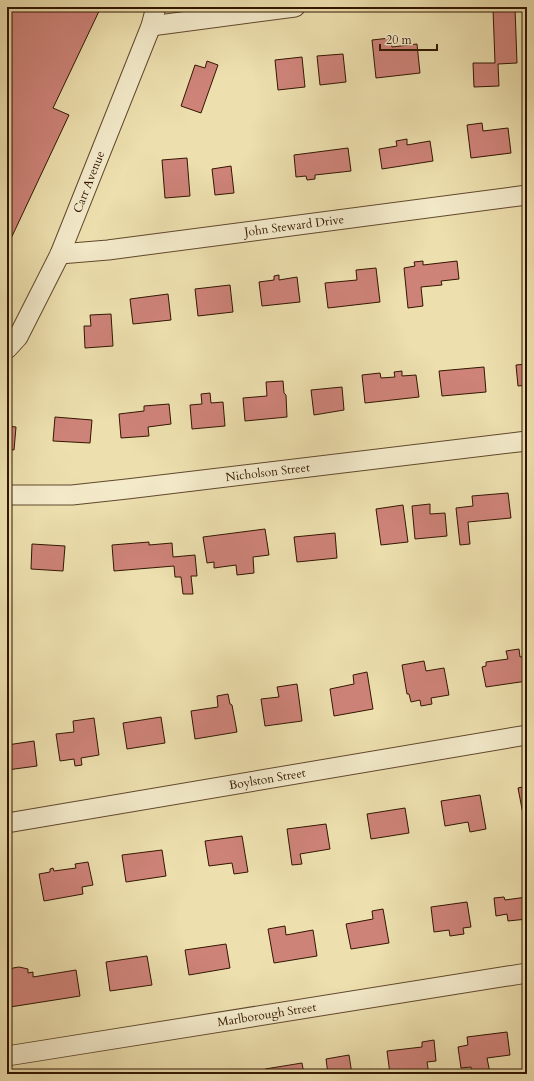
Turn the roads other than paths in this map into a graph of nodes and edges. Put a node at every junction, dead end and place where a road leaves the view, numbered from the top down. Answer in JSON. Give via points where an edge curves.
{"nodes":[{"id":1,"x":156,"y":7,"type":"edge"},
{"id":2,"x":296,"y":7,"type":"edge"},
{"id":3,"x":151,"y":26,"type":"junction"},
{"id":4,"x":527,"y":195,"type":"edge"},
{"id":5,"x":60,"y":254,"type":"junction"},
{"id":6,"x":7,"y":349,"type":"edge"},
{"id":7,"x":527,"y":441,"type":"edge"},
{"id":8,"x":7,"y":495,"type":"edge"},
{"id":9,"x":527,"y":735,"type":"edge"},
{"id":10,"x":7,"y":823,"type":"edge"},
{"id":11,"x":527,"y":973,"type":"edge"},
{"id":12,"x":7,"y":1056,"type":"edge"}],
"edges":[{"from":1,"to":3,"type":"street","name":"Carr Avenue"},
{"from":2,"to":3,"type":"street"},
{"from":3,"to":5,"type":"street","name":"Carr Avenue"},
{"from":4,"to":5,"type":"street","name":"John Steward Drive","via":[[108,250]]},
{"from":5,"to":6,"type":"street","name":"Carr Avenue","via":[[18,337]]},
{"from":7,"to":8,"type":"street","name":"Nicholson Street","via":[[72,495]]},
{"from":9,"to":10,"type":"street","name":"Boylston Street"},
{"from":11,"to":12,"type":"street","name":"Marlborough Street"}]}
